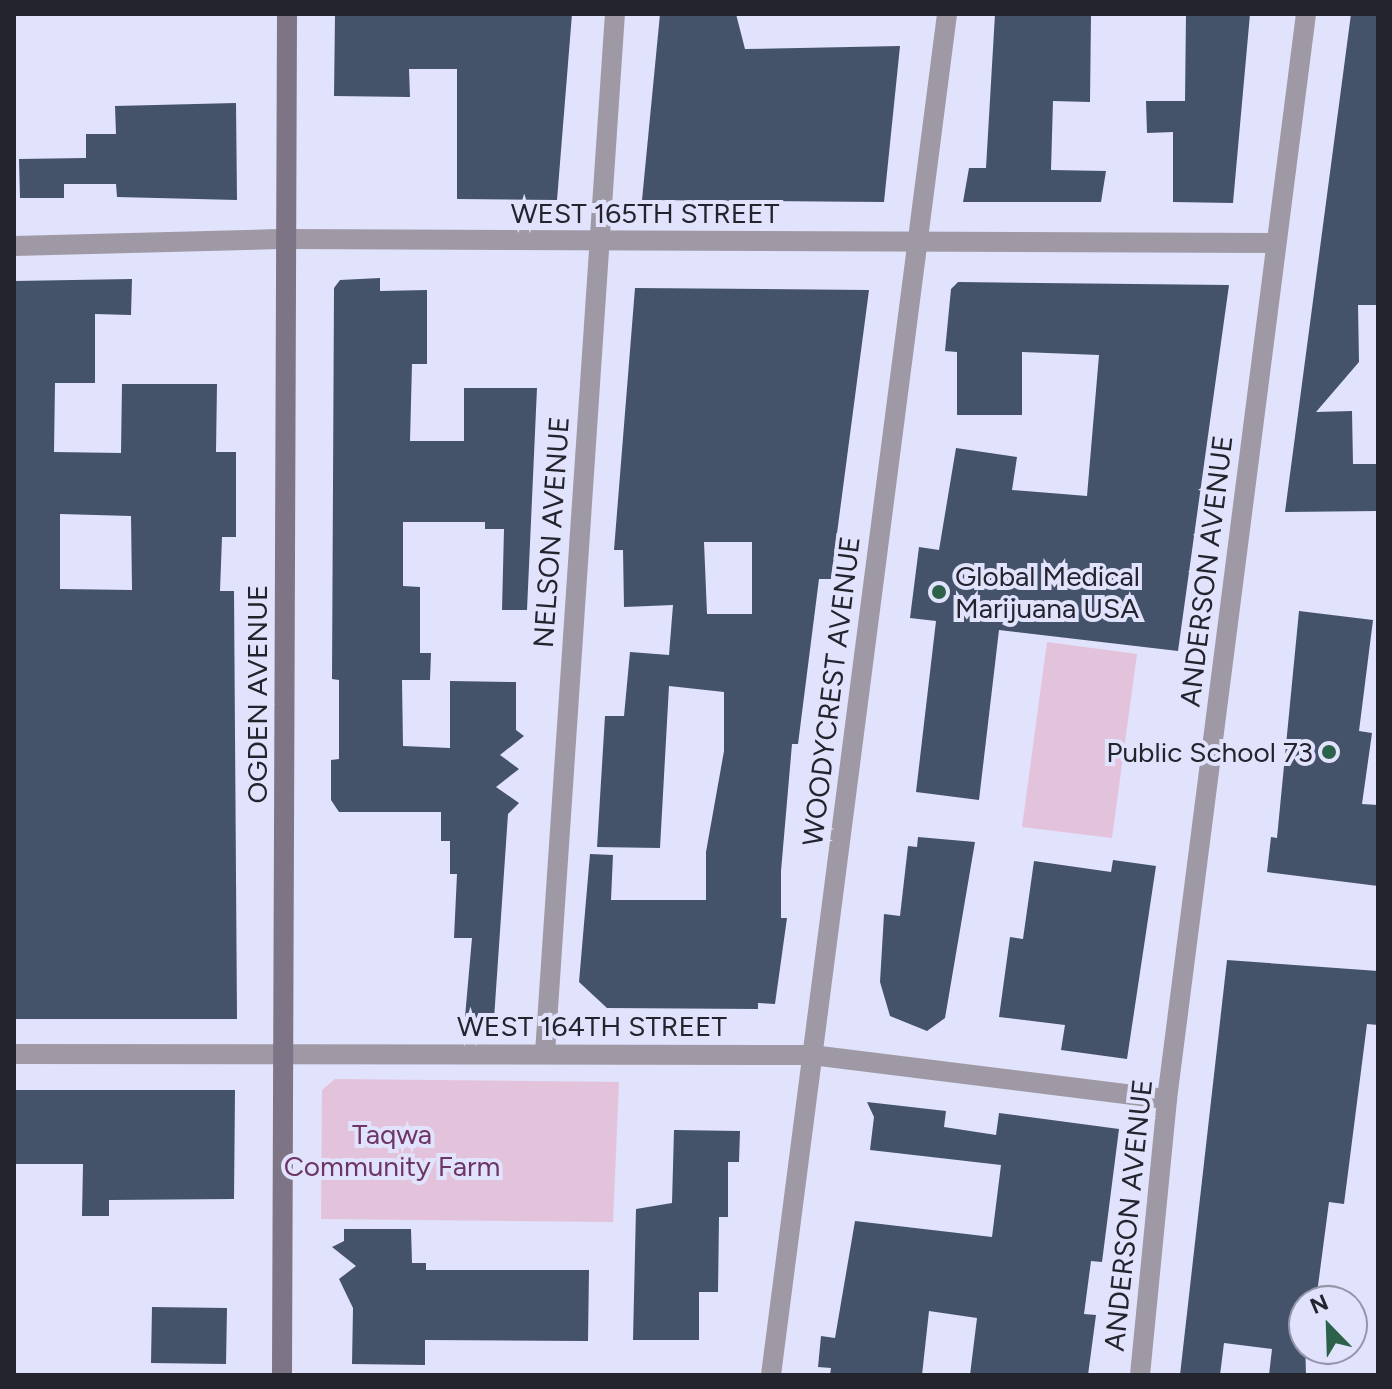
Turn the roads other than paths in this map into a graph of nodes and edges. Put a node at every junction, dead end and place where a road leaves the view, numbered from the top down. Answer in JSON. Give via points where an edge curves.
{"nodes":[{"id":1,"x":287,"y":14,"type":"edge"},
{"id":2,"x":615,"y":14,"type":"edge"},
{"id":3,"x":947,"y":14,"type":"edge"},
{"id":4,"x":1306,"y":14,"type":"edge"},
{"id":5,"x":287,"y":239,"type":"junction"},
{"id":6,"x":598,"y":241,"type":"junction"},
{"id":7,"x":917,"y":243,"type":"junction"},
{"id":8,"x":1276,"y":243,"type":"junction"},
{"id":9,"x":14,"y":246,"type":"edge"},
{"id":10,"x":545,"y":1053,"type":"junction"},
{"id":11,"x":14,"y":1054,"type":"edge"},
{"id":12,"x":283,"y":1054,"type":"junction"},
{"id":13,"x":812,"y":1055,"type":"junction"},
{"id":14,"x":1167,"y":1099,"type":"junction"},
{"id":15,"x":282,"y":1375,"type":"edge"},
{"id":16,"x":771,"y":1375,"type":"edge"},
{"id":17,"x":1140,"y":1375,"type":"edge"}],
"edges":[{"from":1,"to":5,"type":"street","name":"OGDEN AVENUE"},
{"from":2,"to":6,"type":"street","name":"NELSON AVENUE"},
{"from":3,"to":7,"type":"street","name":"WOODYCREST AVENUE"},
{"from":4,"to":8,"type":"street","name":"ANDERSON AVENUE"},
{"from":5,"to":6,"type":"street","name":"WEST 165TH STREET"},
{"from":5,"to":9,"type":"street","name":"WEST 165TH STREET"},
{"from":5,"to":12,"type":"street","name":"OGDEN AVENUE"},
{"from":6,"to":7,"type":"street","name":"WEST 165TH STREET"},
{"from":6,"to":10,"type":"street","name":"NELSON AVENUE"},
{"from":7,"to":8,"type":"street","name":"WEST 165TH STREET"},
{"from":7,"to":13,"type":"street","name":"WOODYCREST AVENUE"},
{"from":8,"to":14,"type":"street","name":"ANDERSON AVENUE"},
{"from":10,"to":12,"type":"street","name":"WEST 164TH STREET"},
{"from":10,"to":13,"type":"street","name":"WEST 164TH STREET"},
{"from":11,"to":12,"type":"street","name":"WEST 164TH STREET"},
{"from":12,"to":15,"type":"street","name":"OGDEN AVENUE"},
{"from":13,"to":14,"type":"street","name":"WEST 164TH STREET"},
{"from":13,"to":16,"type":"street","name":"WOODYCREST AVENUE"},
{"from":14,"to":17,"type":"street","name":"ANDERSON AVENUE"}]}
